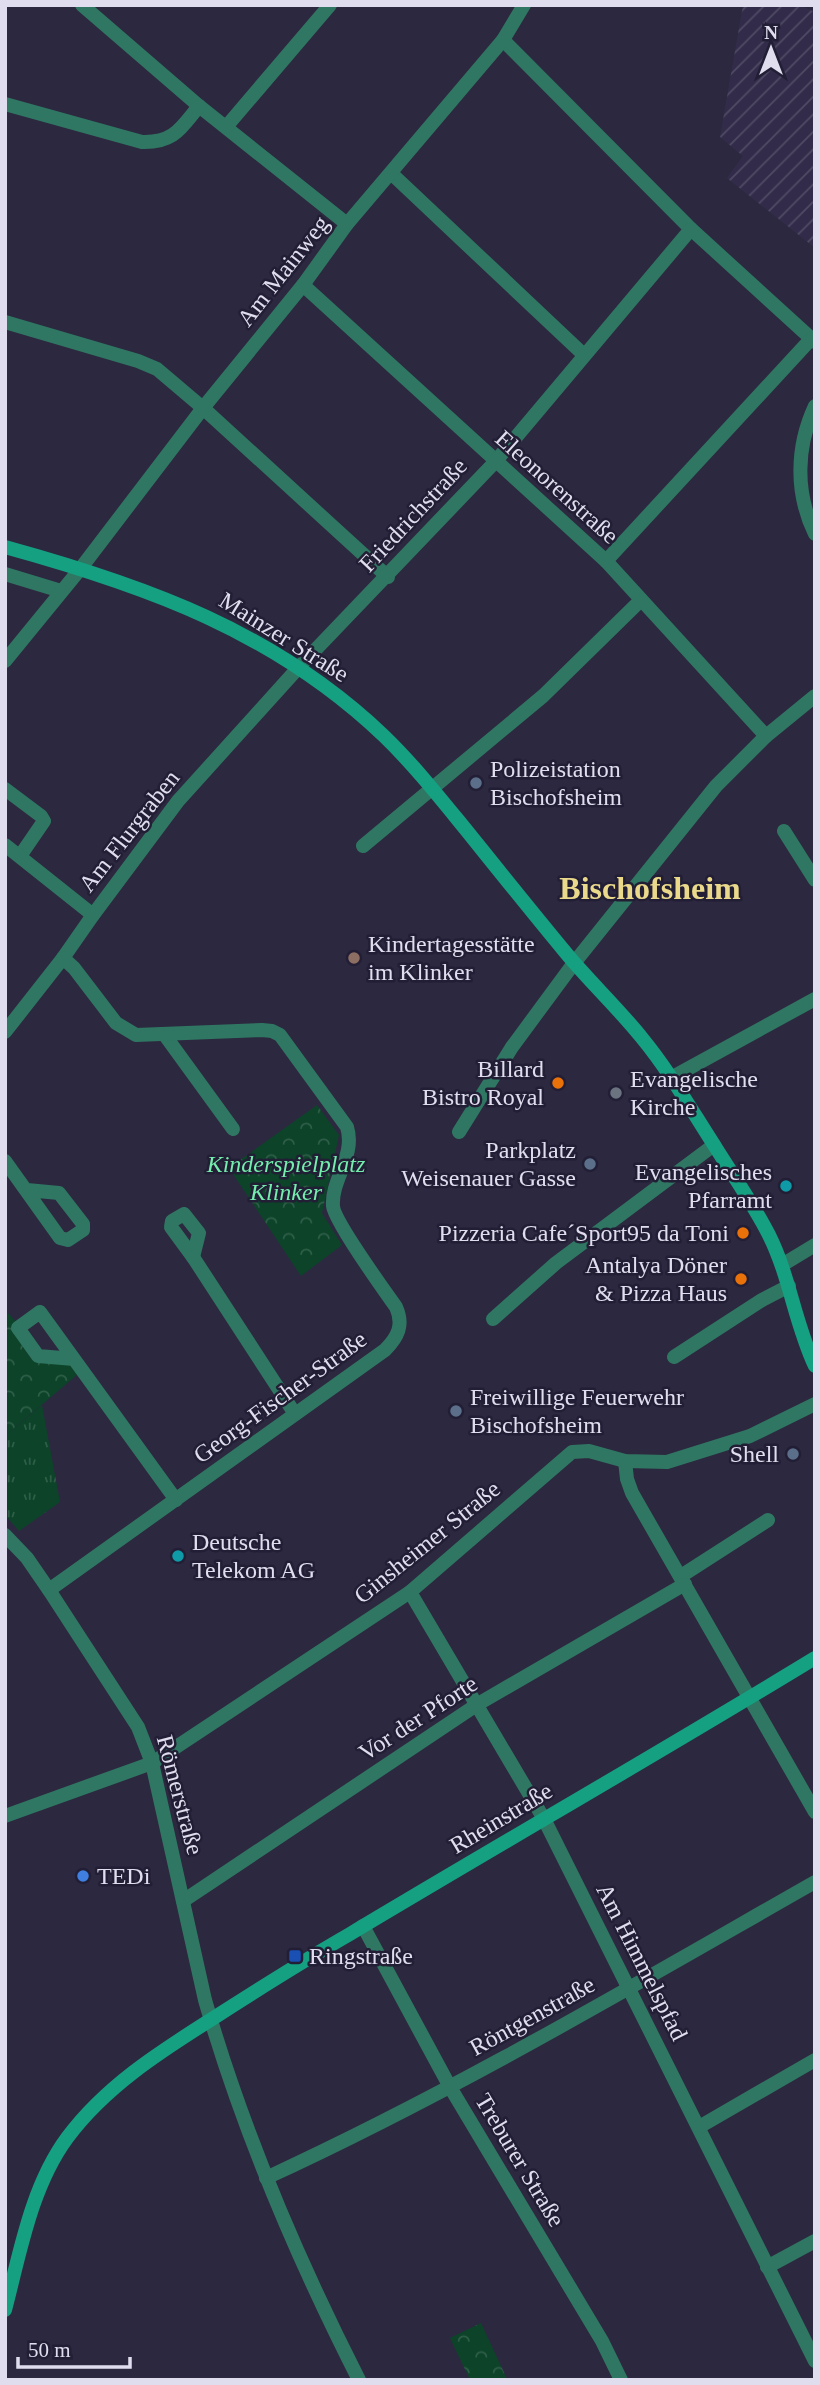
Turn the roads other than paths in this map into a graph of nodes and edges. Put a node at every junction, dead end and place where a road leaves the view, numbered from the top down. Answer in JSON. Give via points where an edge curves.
{"nodes":[{"id":1,"x":82,"y":5,"type":"edge"},
{"id":2,"x":330,"y":5,"type":"edge"},
{"id":3,"x":524,"y":5,"type":"edge"},
{"id":4,"x":503,"y":40,"type":"junction"},
{"id":5,"x":5,"y":104,"type":"edge"},
{"id":6,"x":199,"y":106,"type":"junction"},
{"id":7,"x":226,"y":127,"type":"junction"},
{"id":8,"x":392,"y":174,"type":"junction"},
{"id":9,"x":347,"y":224,"type":"junction"},
{"id":10,"x":691,"y":229,"type":"junction"},
{"id":11,"x":303,"y":285,"type":"junction"},
{"id":12,"x":5,"y":323,"type":"edge"},
{"id":13,"x":813,"y":340,"type":"edge"},
{"id":14,"x":584,"y":355,"type":"junction"},
{"id":15,"x":815,"y":406,"type":"edge"},
{"id":16,"x":204,"y":408,"type":"junction"},
{"id":17,"x":495,"y":462,"type":"junction"},
{"id":18,"x":815,"y":534,"type":"edge"},
{"id":19,"x":5,"y":547,"type":"edge"},
{"id":20,"x":606,"y":561,"type":"junction"},
{"id":21,"x":80,"y":568,"type":"junction"},
{"id":22,"x":5,"y":574,"type":"edge"},
{"id":23,"x":388,"y":577,"type":"junction"},
{"id":24,"x":61,"y":591,"type":"junction"},
{"id":25,"x":641,"y":600,"type":"junction"},
{"id":26,"x":5,"y":661,"type":"edge"},
{"id":27,"x":299,"y":667,"type":"junction"},
{"id":28,"x":815,"y":696,"type":"edge"},
{"id":29,"x":766,"y":736,"type":"junction"},
{"id":30,"x":432,"y":788,"type":"junction"},
{"id":31,"x":5,"y":789,"type":"edge"},
{"id":32,"x":784,"y":831,"type":"dead end"},
{"id":33,"x":5,"y":845,"type":"edge"},
{"id":34,"x":363,"y":846,"type":"dead end"},
{"id":35,"x":20,"y":856,"type":"junction"},
{"id":36,"x":815,"y":880,"type":"edge"},
{"id":37,"x":93,"y":915,"type":"junction"},
{"id":38,"x":63,"y":958,"type":"junction"},
{"id":39,"x":574,"y":963,"type":"junction"},
{"id":40,"x":815,"y":999,"type":"edge"},
{"id":41,"x":5,"y":1032,"type":"edge"},
{"id":42,"x":164,"y":1034,"type":"junction"},
{"id":43,"x":671,"y":1077,"type":"junction"},
{"id":44,"x":233,"y":1129,"type":"dead end"},
{"id":45,"x":459,"y":1132,"type":"dead end"},
{"id":46,"x":714,"y":1145,"type":"junction"},
{"id":47,"x":5,"y":1161,"type":"edge"},
{"id":48,"x":27,"y":1190,"type":"dead end"},
{"id":49,"x":815,"y":1245,"type":"edge"},
{"id":50,"x":193,"y":1257,"type":"dead end"},
{"id":51,"x":782,"y":1265,"type":"junction"},
{"id":52,"x":789,"y":1286,"type":"junction"},
{"id":53,"x":494,"y":1319,"type":"dead end"},
{"id":54,"x":674,"y":1357,"type":"dead end"},
{"id":55,"x":74,"y":1359,"type":"dead end"},
{"id":56,"x":815,"y":1366,"type":"edge"},
{"id":57,"x":815,"y":1404,"type":"edge"},
{"id":58,"x":295,"y":1414,"type":"junction"},
{"id":59,"x":625,"y":1461,"type":"junction"},
{"id":60,"x":176,"y":1500,"type":"junction"},
{"id":61,"x":768,"y":1520,"type":"dead end"},
{"id":62,"x":5,"y":1535,"type":"edge"},
{"id":63,"x":683,"y":1580,"type":"junction"},
{"id":64,"x":50,"y":1590,"type":"junction"},
{"id":65,"x":410,"y":1592,"type":"junction"},
{"id":66,"x":815,"y":1658,"type":"edge"},
{"id":67,"x":748,"y":1698,"type":"junction"},
{"id":68,"x":478,"y":1704,"type":"junction"},
{"id":69,"x":152,"y":1763,"type":"junction"},
{"id":70,"x":815,"y":1812,"type":"edge"},
{"id":71,"x":5,"y":1816,"type":"edge"},
{"id":72,"x":544,"y":1819,"type":"junction"},
{"id":73,"x":815,"y":1882,"type":"edge"},
{"id":74,"x":183,"y":1901,"type":"junction"},
{"id":75,"x":363,"y":1926,"type":"junction"},
{"id":76,"x":630,"y":1987,"type":"junction"},
{"id":77,"x":211,"y":2020,"type":"junction"},
{"id":78,"x":815,"y":2060,"type":"edge"},
{"id":79,"x":450,"y":2087,"type":"junction"},
{"id":80,"x":699,"y":2127,"type":"junction"},
{"id":81,"x":266,"y":2178,"type":"junction"},
{"id":82,"x":815,"y":2241,"type":"edge"},
{"id":83,"x":768,"y":2267,"type":"junction"},
{"id":84,"x":5,"y":2311,"type":"edge"},
{"id":85,"x":815,"y":2361,"type":"edge"},
{"id":86,"x":359,"y":2380,"type":"edge"},
{"id":87,"x":621,"y":2380,"type":"edge"}],
"edges":[{"from":1,"to":6,"type":"street"},
{"from":2,"to":7,"type":"street"},
{"from":3,"to":4,"type":"street","name":"Am Mainweg"},
{"from":4,"to":8,"type":"street","name":"Am Mainweg"},
{"from":4,"to":10,"type":"street"},
{"from":5,"to":6,"type":"street","via":[[142,142],[174,136]]},
{"from":6,"to":7,"type":"street"},
{"from":7,"to":9,"type":"street"},
{"from":8,"to":9,"type":"street","name":"Am Mainweg"},
{"from":8,"to":14,"type":"street"},
{"from":9,"to":11,"type":"street","name":"Am Mainweg"},
{"from":10,"to":13,"type":"street"},
{"from":10,"to":14,"type":"street","name":"Friedrichstraße"},
{"from":11,"to":16,"type":"street","name":"Am Mainweg"},
{"from":11,"to":17,"type":"street","name":"Eleonorenstraße"},
{"from":12,"to":16,"type":"street","via":[[157,369]]},
{"from":13,"to":20,"type":"street"},
{"from":14,"to":17,"type":"street","name":"Friedrichstraße"},
{"from":15,"to":18,"type":"street","via":[[800,455],[807,519]]},
{"from":16,"to":21,"type":"street","name":"Am Mainweg"},
{"from":16,"to":23,"type":"street"},
{"from":17,"to":20,"type":"street","name":"Eleonorenstraße"},
{"from":17,"to":23,"type":"street","name":"Friedrichstraße"},
{"from":19,"to":21,"type":"main road","name":"Mainzer Straße"},
{"from":20,"to":25,"type":"street","name":"Eleonorenstraße"},
{"from":21,"to":24,"type":"street","name":"Am Mainweg"},
{"from":21,"to":27,"type":"main road","name":"Mainzer Straße","via":[[197,611]]},
{"from":22,"to":24,"type":"street"},
{"from":23,"to":27,"type":"street","name":"Friedrichstraße"},
{"from":24,"to":26,"type":"street","name":"Am Mainweg"},
{"from":25,"to":29,"type":"street","name":"Eleonorenstraße"},
{"from":25,"to":30,"type":"street","via":[[543,696]]},
{"from":27,"to":30,"type":"main road","name":"Mainzer Straße","via":[[351,706]]},
{"from":27,"to":37,"type":"street","name":"Am Flurgraben","via":[[178,801]]},
{"from":28,"to":29,"type":"street"},
{"from":29,"to":39,"type":"street","via":[[716,786]]},
{"from":30,"to":34,"type":"street"},
{"from":30,"to":39,"type":"main road","name":"Mainzer Straße"},
{"from":31,"to":35,"type":"street","via":[[44,821]]},
{"from":32,"to":36,"type":"street"},
{"from":33,"to":35,"type":"street"},
{"from":35,"to":37,"type":"street"},
{"from":37,"to":38,"type":"street","name":"Am Flurgraben"},
{"from":38,"to":41,"type":"street","name":"Am Flurgraben"},
{"from":38,"to":42,"type":"street","name":"Georg-Fischer-Straße","via":[[127,1031]]},
{"from":39,"to":43,"type":"main road","name":"Mainzer Straße","via":[[641,1036]]},
{"from":39,"to":45,"type":"street"},
{"from":40,"to":43,"type":"street"},
{"from":42,"to":44,"type":"street"},
{"from":42,"to":58,"type":"street","name":"Georg-Fischer-Straße","via":[[272,1031],[280,1035],[347,1127],[349,1143],[334,1197],[335,1215],[396,1307],[400,1325],[397,1337],[385,1350]]},
{"from":43,"to":46,"type":"main road","name":"Mainzer Straße"},
{"from":46,"to":51,"type":"main road","name":"Mainzer Straße","via":[[757,1213]]},
{"from":46,"to":53,"type":"street","via":[[556,1263]]},
{"from":47,"to":48,"type":"street"},
{"from":49,"to":51,"type":"street"},
{"from":50,"to":58,"type":"street"},
{"from":51,"to":52,"type":"main road","name":"Mainzer Straße"},
{"from":52,"to":54,"type":"street"},
{"from":52,"to":56,"type":"main road","name":"Mainzer Straße"},
{"from":55,"to":60,"type":"street"},
{"from":57,"to":59,"type":"street","name":"Ginsheimer Straße","via":[[750,1436],[667,1462]]},
{"from":58,"to":60,"type":"street","name":"Georg-Fischer-Straße"},
{"from":59,"to":63,"type":"street","via":[[632,1493]]},
{"from":59,"to":65,"type":"street","name":"Ginsheimer Straße","via":[[589,1451],[572,1452]]},
{"from":60,"to":64,"type":"street","name":"Georg-Fischer-Straße"},
{"from":61,"to":63,"type":"street","name":"Vor der Pforte"},
{"from":62,"to":64,"type":"street","name":"Römerstraße"},
{"from":63,"to":67,"type":"street"},
{"from":63,"to":68,"type":"street","name":"Vor der Pforte"},
{"from":64,"to":69,"type":"street","name":"Römerstraße","via":[[138,1727]]},
{"from":65,"to":68,"type":"street","name":"Am Himmelspfad"},
{"from":65,"to":69,"type":"street","name":"Ginsheimer Straße"},
{"from":66,"to":67,"type":"main road","name":"Rheinstraße"},
{"from":67,"to":70,"type":"street"},
{"from":67,"to":72,"type":"main road","name":"Rheinstraße"},
{"from":68,"to":72,"type":"street","name":"Am Himmelspfad"},
{"from":68,"to":74,"type":"street","name":"Vor der Pforte"},
{"from":69,"to":71,"type":"street","name":"Ginsheimer Straße"},
{"from":69,"to":74,"type":"street","name":"Römerstraße"},
{"from":72,"to":75,"type":"main road","name":"Rheinstraße"},
{"from":72,"to":76,"type":"street","name":"Am Himmelspfad"},
{"from":73,"to":76,"type":"street","name":"Röntgenstraße"},
{"from":74,"to":77,"type":"street","name":"Römerstraße"},
{"from":75,"to":77,"type":"main road","name":"Rheinstraße"},
{"from":75,"to":79,"type":"street","name":"Treburer Straße"},
{"from":76,"to":79,"type":"street","name":"Röntgenstraße"},
{"from":76,"to":80,"type":"street","name":"Am Himmelspfad"},
{"from":77,"to":81,"type":"street"},
{"from":77,"to":84,"type":"main road","name":"Rheinstraße","via":[[111,2089],[65,2141],[41,2185]]},
{"from":78,"to":80,"type":"street"},
{"from":79,"to":81,"type":"street","name":"Röntgenstraße"},
{"from":79,"to":87,"type":"street","name":"Treburer Straße"},
{"from":80,"to":83,"type":"street","name":"Am Himmelspfad"},
{"from":81,"to":86,"type":"street","via":[[314,2291]]},
{"from":82,"to":83,"type":"street"},
{"from":83,"to":85,"type":"street","name":"Am Himmelspfad"}]}
